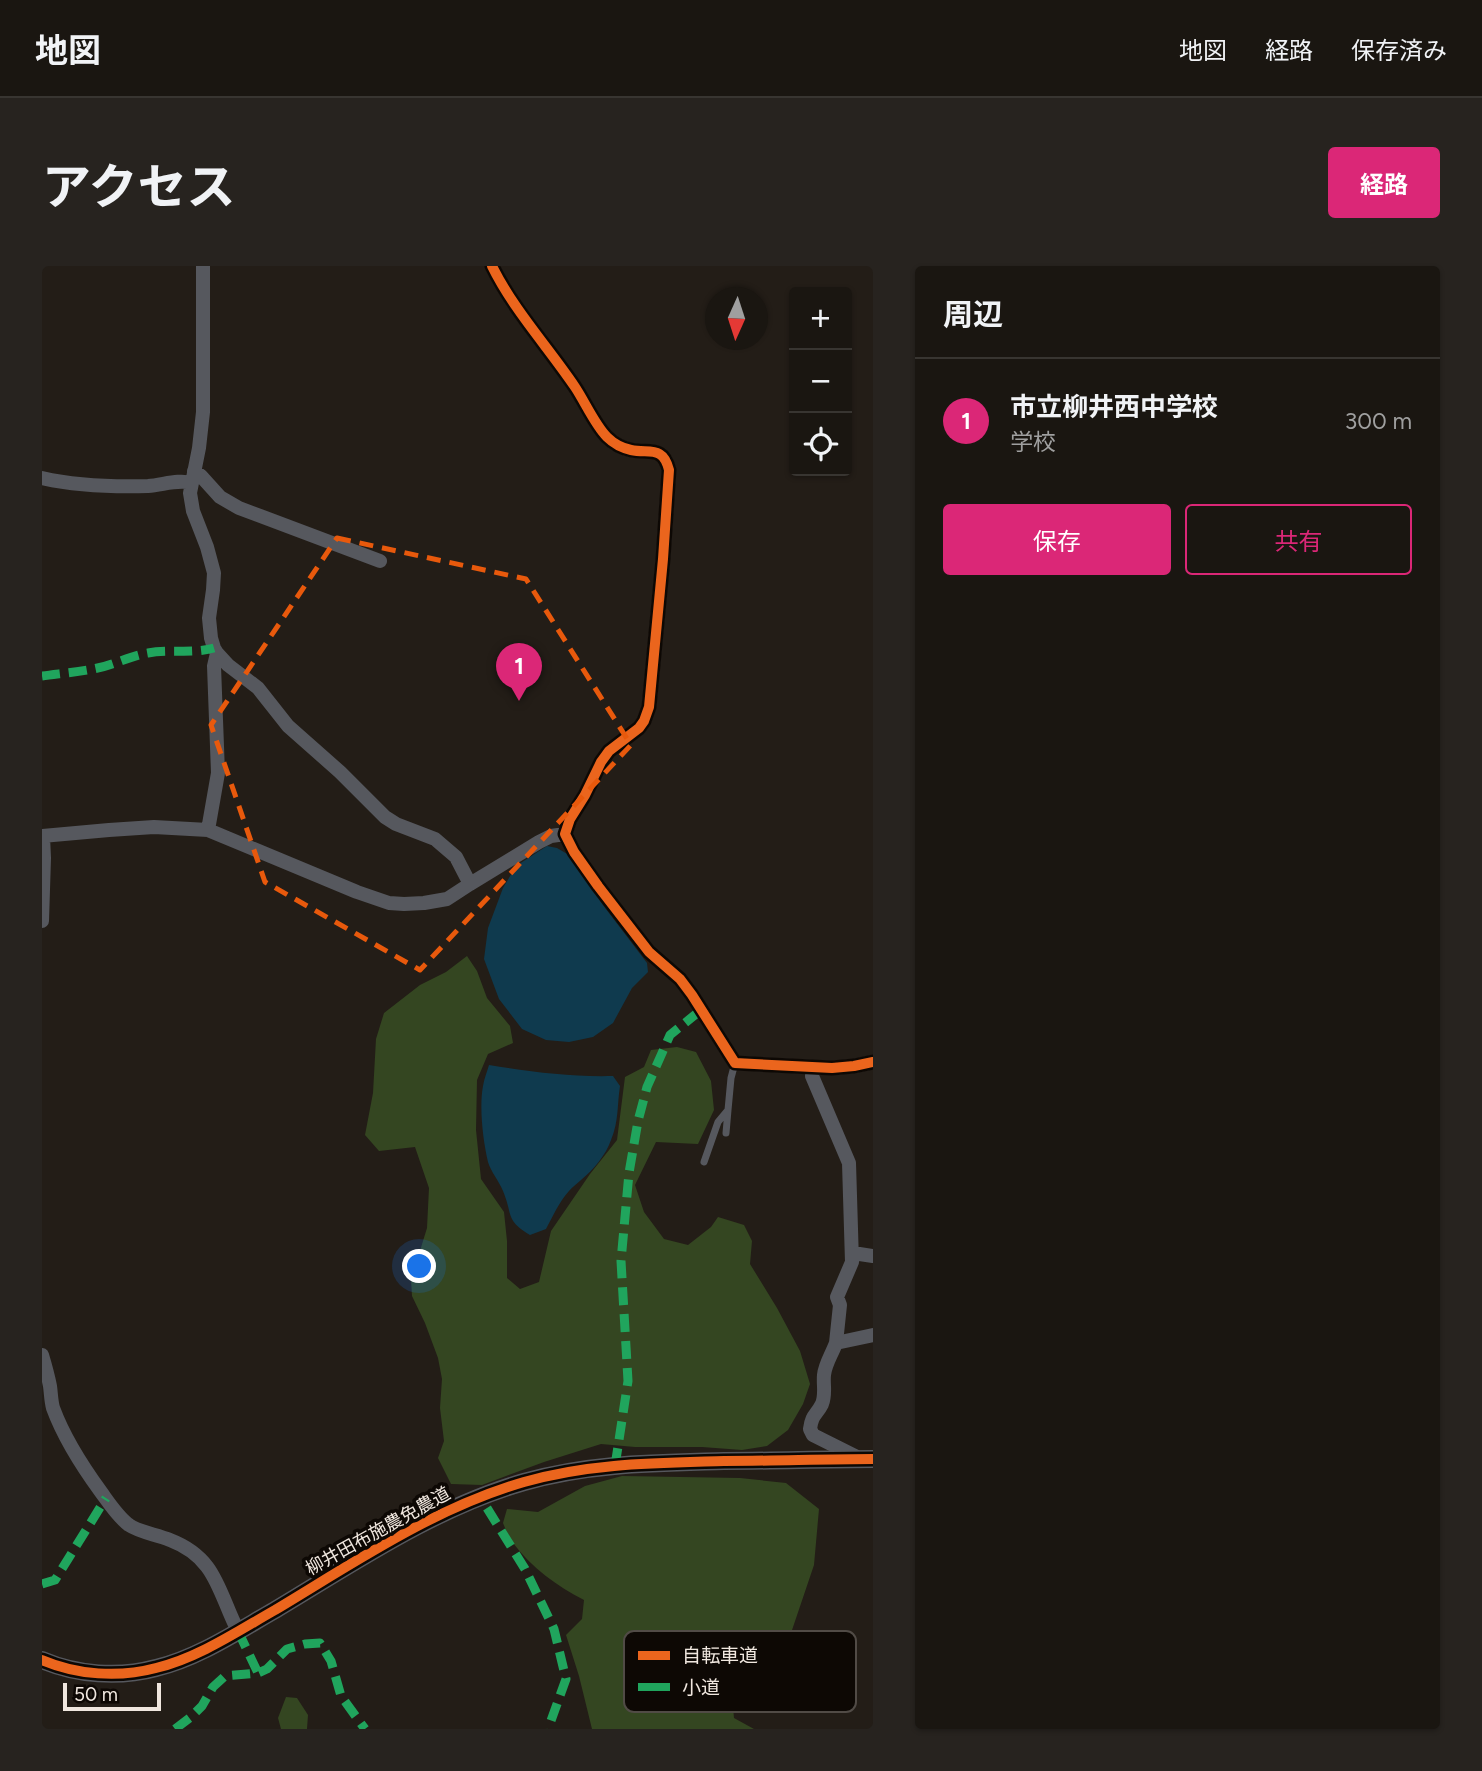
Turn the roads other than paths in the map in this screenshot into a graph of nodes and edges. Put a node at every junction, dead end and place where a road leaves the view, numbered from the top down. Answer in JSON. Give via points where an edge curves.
{"nodes":[{"id":1,"x":203,"y":266,"type":"edge"},
{"id":2,"x":492,"y":266,"type":"edge"},
{"id":3,"x":193,"y":477,"type":"junction"},
{"id":4,"x":42,"y":478,"type":"edge"},
{"id":5,"x":380,"y":561,"type":"dead end"},
{"id":6,"x":217,"y":653,"type":"junction"},
{"id":7,"x":208,"y":830,"type":"junction"},
{"id":8,"x":565,"y":834,"type":"junction"},
{"id":9,"x":42,"y":836,"type":"edge"},
{"id":10,"x":470,"y":884,"type":"junction"},
{"id":11,"x":42,"y":921,"type":"edge"},
{"id":12,"x":873,"y":1062,"type":"edge"},
{"id":13,"x":735,"y":1063,"type":"junction"},
{"id":14,"x":813,"y":1068,"type":"junction"},
{"id":15,"x":728,"y":1110,"type":"junction"},
{"id":16,"x":726,"y":1133,"type":"dead end"},
{"id":17,"x":704,"y":1162,"type":"dead end"},
{"id":18,"x":853,"y":1253,"type":"junction"},
{"id":19,"x":873,"y":1256,"type":"edge"},
{"id":20,"x":873,"y":1335,"type":"edge"},
{"id":21,"x":836,"y":1343,"type":"junction"},
{"id":22,"x":42,"y":1355,"type":"edge"},
{"id":23,"x":866,"y":1459,"type":"edge"},
{"id":24,"x":238,"y":1631,"type":"junction"},
{"id":25,"x":42,"y":1660,"type":"edge"}],
"edges":[{"from":1,"to":3,"type":"street","via":[[203,412]]},
{"from":2,"to":8,"type":"street","via":[[605,436],[618,446],[660,454],[669,470],[649,707],[639,728],[601,762]]},
{"from":3,"to":4,"type":"street","via":[[161,485],[119,486]]},
{"from":3,"to":5,"type":"street","via":[[201,476],[220,497],[239,508]]},
{"from":3,"to":6,"type":"street","via":[[193,511],[214,573],[209,618]]},
{"from":6,"to":7,"type":"street","via":[[218,773]]},
{"from":6,"to":10,"type":"street","via":[[258,688],[288,726],[385,817],[435,839],[456,857]]},
{"from":7,"to":9,"type":"street","via":[[153,827]]},
{"from":7,"to":10,"type":"street","via":[[389,903],[447,899]]},
{"from":8,"to":10,"type":"street","via":[[539,842]]},
{"from":8,"to":13,"type":"street","via":[[649,952],[692,995]]},
{"from":9,"to":11,"type":"street"},
{"from":12,"to":14,"type":"street"},
{"from":13,"to":14,"type":"street"},
{"from":13,"to":15,"type":"lane"},
{"from":14,"to":18,"type":"street","via":[[812,1076],[849,1163]]},
{"from":15,"to":16,"type":"lane"},
{"from":15,"to":17,"type":"lane","via":[[718,1122]]},
{"from":18,"to":19,"type":"street"},
{"from":18,"to":21,"type":"street","via":[[836,1297],[840,1305]]},
{"from":20,"to":21,"type":"street"},
{"from":21,"to":23,"type":"street","via":[[824,1376],[822,1404],[810,1429],[813,1435]]},
{"from":22,"to":24,"type":"street","via":[[52,1405],[85,1469],[129,1524],[200,1558],[225,1597]]},
{"from":23,"to":24,"type":"street","name":"柳井田布施農免農道","via":[[651,1463],[592,1467],[524,1482],[439,1514]]},
{"from":24,"to":25,"type":"street","name":"柳井田布施農免農道","via":[[181,1661],[129,1674],[102,1674]]}]}
